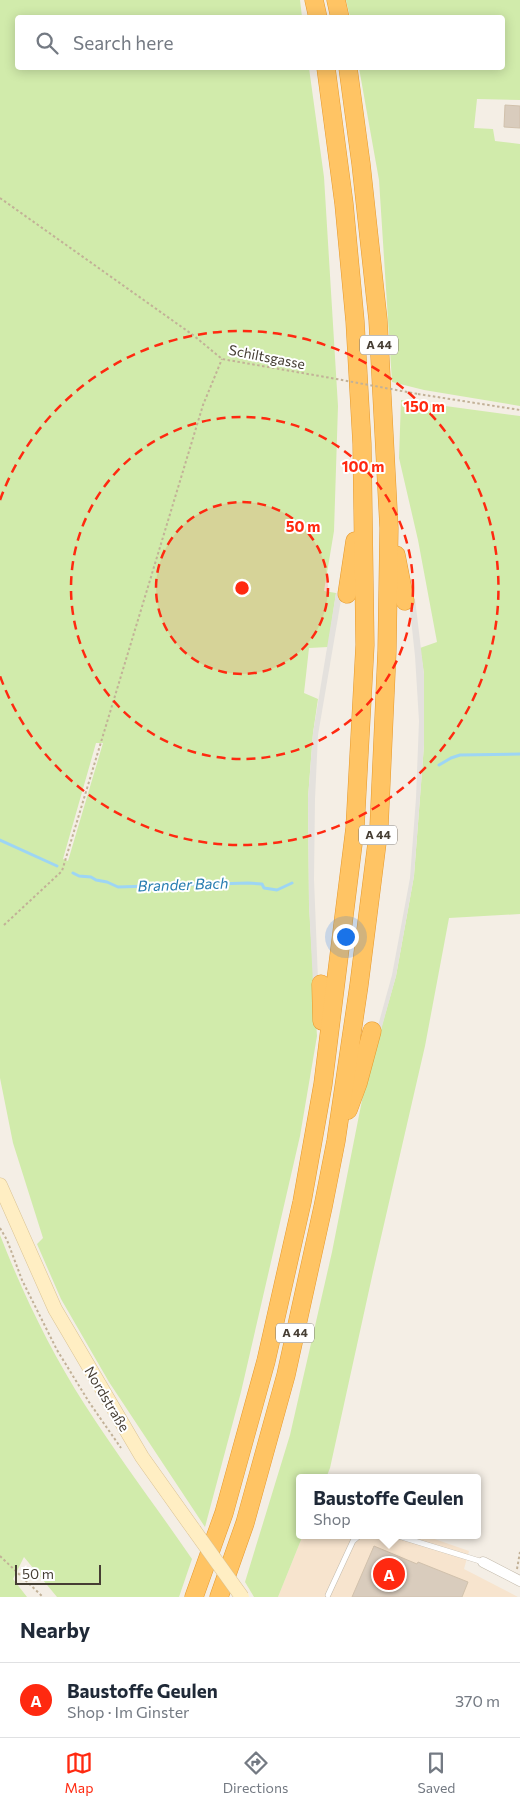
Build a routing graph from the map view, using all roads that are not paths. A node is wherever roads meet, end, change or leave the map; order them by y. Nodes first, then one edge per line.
1 (314, 0) edge
2 (336, 0) edge
3 (317, 15) edge
4 (339, 15) edge
5 (326, 70) edge
6 (348, 70) edge
7 (363, 491) junction
8 (389, 528) junction
9 (347, 594) dead end
10 (405, 601) dead end
11 (321, 984) dead end
12 (372, 1031) dead end
13 (323, 1084) junction
14 (336, 1140) junction
15 (0, 1185) edge
16 (355, 1539) edge
17 (408, 1539) edge
18 (483, 1562) joint
19 (518, 1580) edge
20 (328, 1595) dead end
21 (194, 1597) edge
22 (219, 1597) edge
23 (242, 1597) edge

1 - 3 highway
2 - 4 highway
5 - 7 highway, A 44
6 - 8 highway, A 44
7 - 9 highway
7 - 13 highway, A 44
8 - 10 highway
8 - 14 highway, A 44
11 - 13 highway
12 - 14 highway
13 - 21 highway, A 44
14 - 22 highway, A 44
15 - 23 street, Nordstraße, bridge
16 - 20 lane
17 - 18 lane
18 - 19 street

